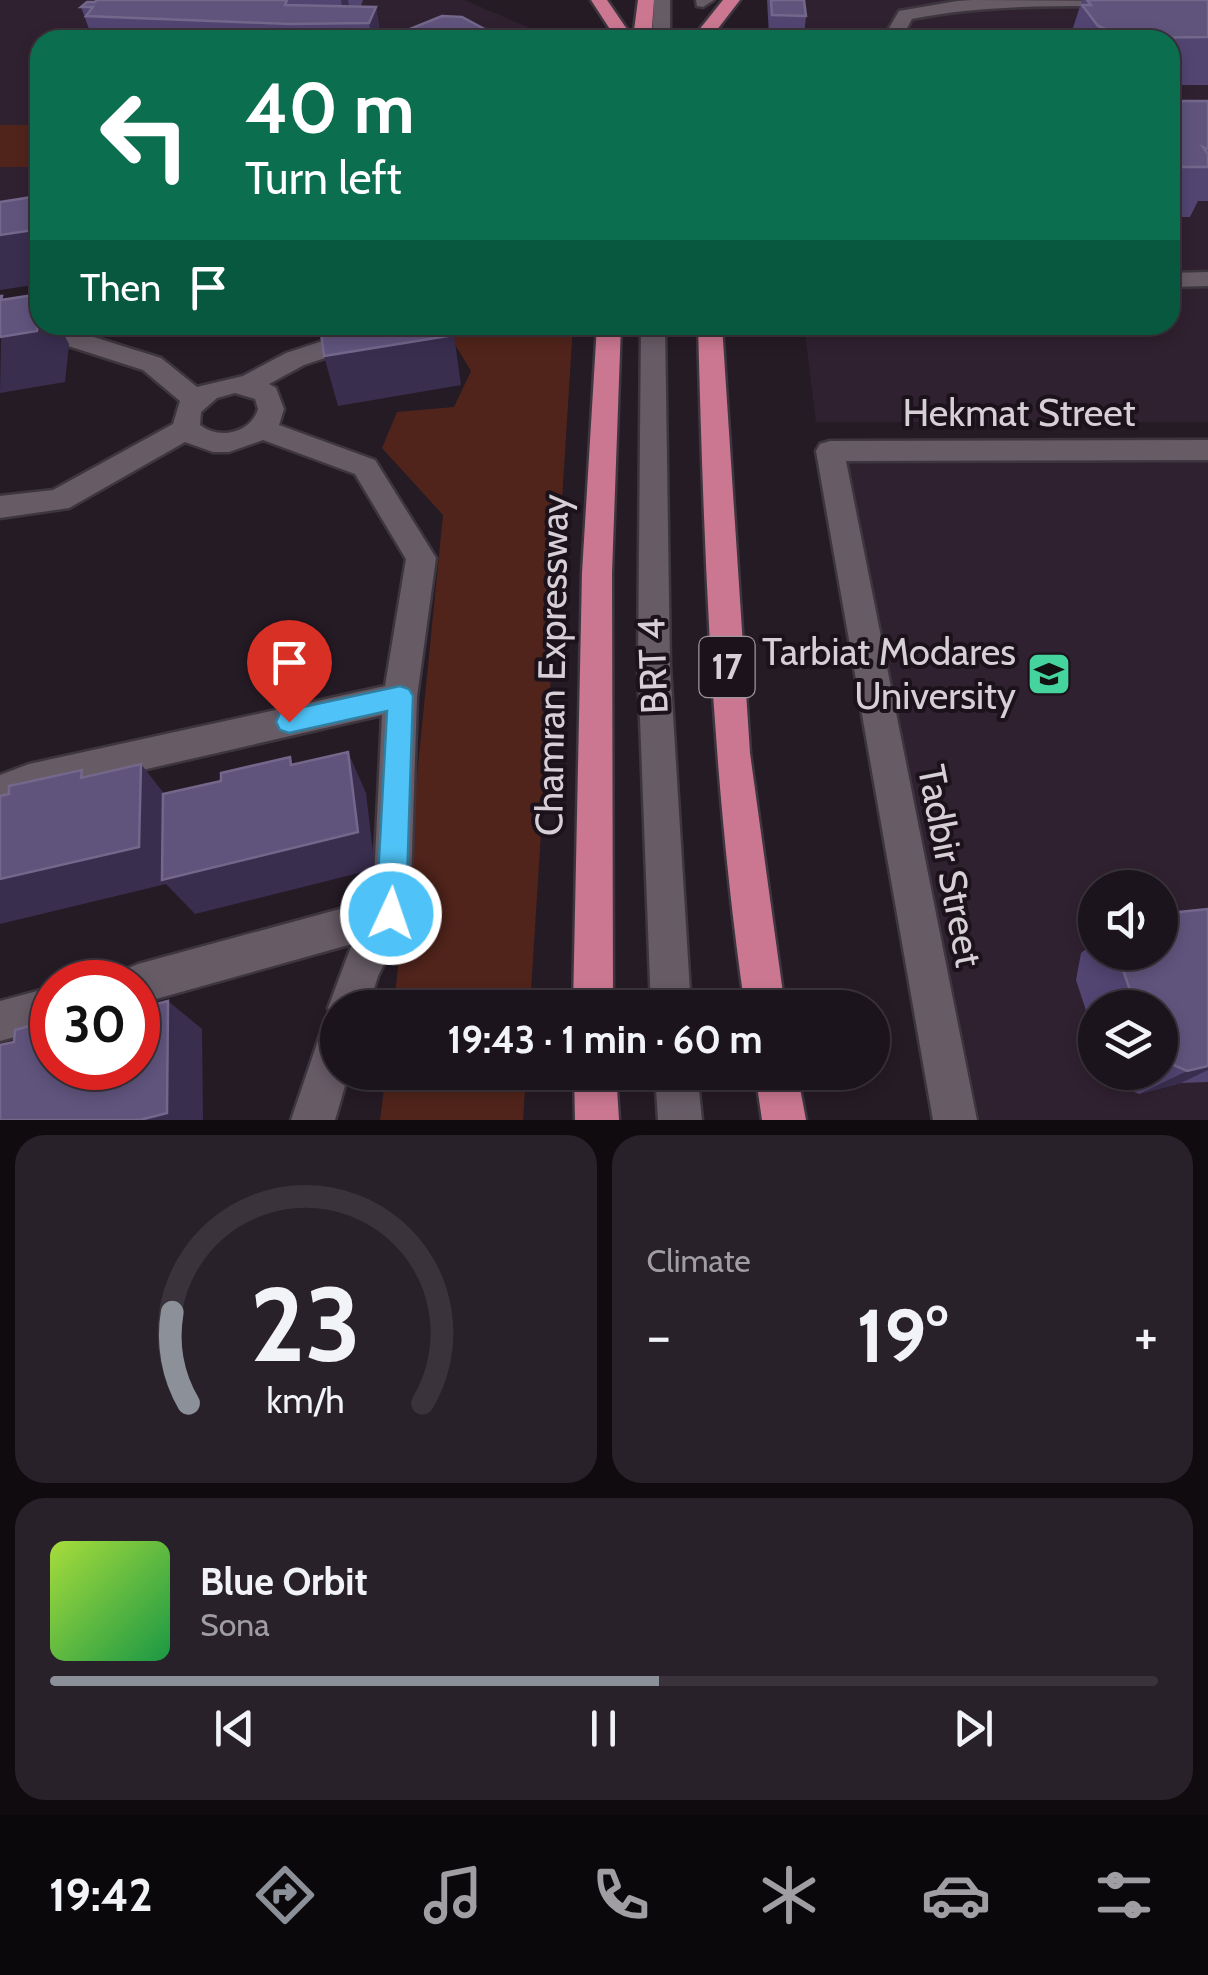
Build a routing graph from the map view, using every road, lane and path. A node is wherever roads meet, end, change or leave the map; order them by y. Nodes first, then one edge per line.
1 (646, 0) edge
2 (662, 0) edge
3 (732, 0) edge
4 (602, 1) edge
5 (704, 1) edge
6 (1132, 1) edge
7 (620, 30) edge
8 (643, 30) edge
9 (661, 30) edge
10 (701, 30) edge
11 (708, 30) edge
12 (897, 30) edge
13 (1208, 279) edge
14 (1180, 280) edge
15 (0, 316) edge
16 (30, 325) edge
17 (60, 335) edge
18 (367, 335) edge
19 (609, 335) edge
20 (652, 335) edge
21 (710, 335) edge
22 (247, 385) junction
23 (196, 400) junction
24 (186, 429) junction
25 (260, 430) junction
26 (830, 450) joint
27 (1208, 450) edge
28 (0, 507) edge
29 (400, 696) junction
30 (0, 791) edge
31 (391, 914) junction
32 (160, 978) edge
33 (354, 990) edge
34 (593, 990) edge
35 (670, 990) edge
36 (762, 990) edge
37 (30, 1013) edge
38 (0, 1022) edge
39 (322, 1090) edge
40 (596, 1090) edge
41 (678, 1090) edge
42 (779, 1090) edge
43 (312, 1120) edge
44 (597, 1120) edge
45 (680, 1120) edge
46 (784, 1120) edge
47 (955, 1120) edge

1 - 8 highway
2 - 9 street
3 - 11 highway
4 - 7 highway
5 - 10 highway
6 - 12 street
13 - 14 street
15 - 16 street
17 - 23 street
18 - 22 street
19 - 34 highway, Chamran Expressway
20 - 35 street, BRT 4
21 - 36 highway, 17
22 - 23 street
22 - 25 street
23 - 24 street
24 - 25 street
24 - 28 street
25 - 29 street
26 - 27 street, Hekmat Street
26 - 47 street, Tadbir Street
29 - 30 street
29 - 31 street
31 - 32 street
31 - 33 street
37 - 38 street
39 - 43 street
40 - 44 highway
41 - 45 street
42 - 46 highway

